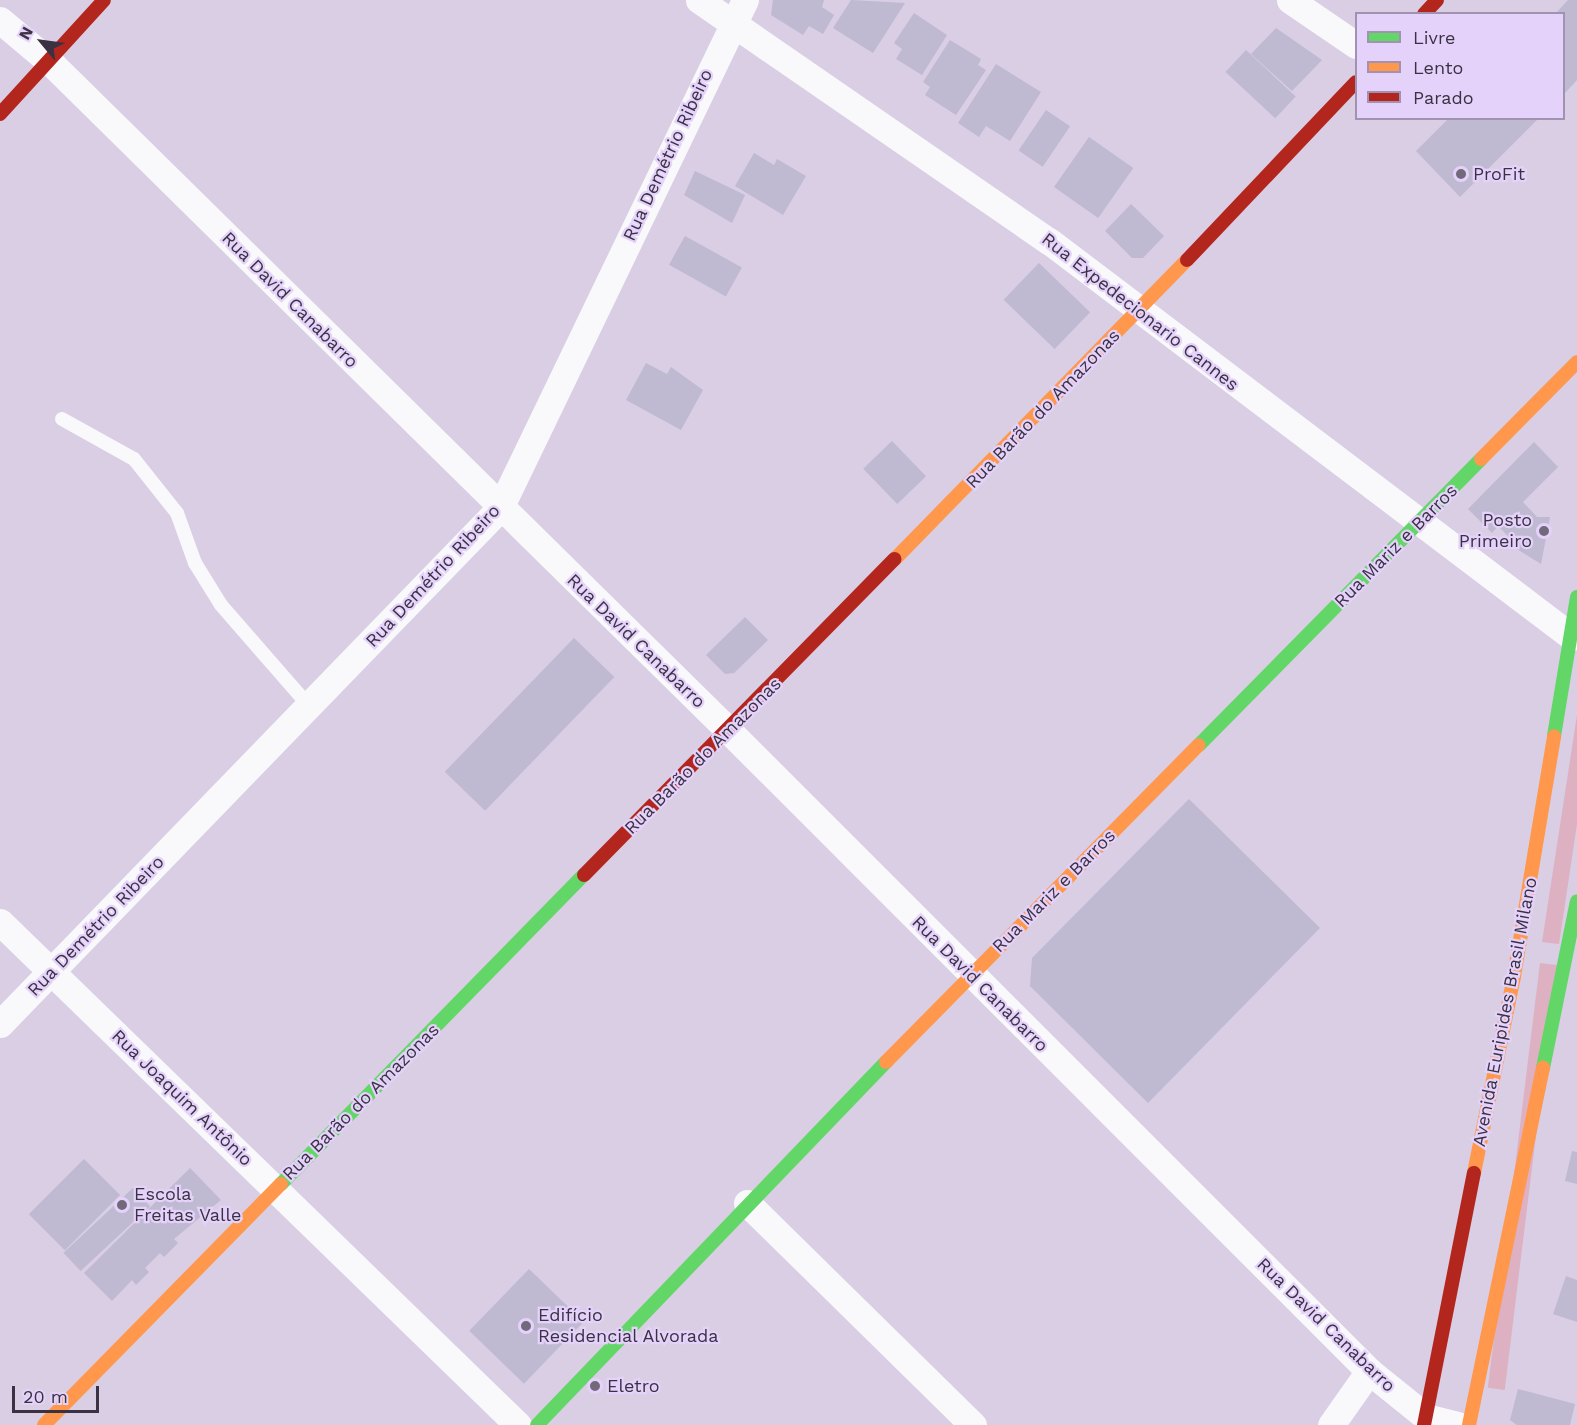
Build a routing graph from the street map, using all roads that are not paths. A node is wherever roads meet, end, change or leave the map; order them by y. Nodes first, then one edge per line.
1 (104, 0) edge
2 (699, 0) edge
3 (1290, 0) edge
4 (1437, 0) edge
5 (738, 11) edge
6 (1426, 12) edge
7 (0, 20) edge
8 (1355, 44) edge
9 (51, 63) junction
10 (1355, 83) edge
11 (0, 114) edge
12 (1138, 312) junction
13 (1577, 362) edge
14 (62, 419) dead end
15 (500, 508) junction
16 (1419, 523) junction
17 (1577, 597) edge
18 (1572, 638) junction
19 (309, 706) junction
20 (728, 730) junction
21 (1577, 901) edge
22 (0, 922) edge
23 (52, 972) junction
24 (972, 975) junction
25 (0, 1024) edge
26 (275, 1188) junction
27 (747, 1203) junction
28 (1369, 1371) junction
29 (1425, 1421) edge
30 (44, 1425) edge
31 (518, 1425) edge
32 (537, 1425) edge
33 (973, 1425) edge
34 (1331, 1425) edge
35 (1458, 1425) edge
36 (1469, 1425) edge

1 - 9 street
2 - 5 street, Rua Expedecionario Cannes
3 - 8 street
4 - 6 street
5 - 12 street, Rua Expedecionario Cannes
5 - 15 street, Rua Demétrio Ribeiro
7 - 9 street, Rua David Canabarro
9 - 11 street
9 - 15 street, Rua David Canabarro
10 - 12 street, Rua Barão do Amazonas
12 - 16 street, Rua Expedecionario Cannes
12 - 20 street, Rua Barão do Amazonas
13 - 16 street, Rua Mariz e Barros
14 - 19 lane
15 - 19 street, Rua Demétrio Ribeiro
15 - 20 street, Rua David Canabarro
16 - 18 street, Rua Expedecionario Cannes
16 - 24 street, Rua Mariz e Barros
17 - 18 street, Avenida Euripides Brasil Milano
18 - 29 street, Avenida Euripides Brasil Milano
19 - 23 street, Rua Demétrio Ribeiro
20 - 24 street, Rua David Canabarro
20 - 26 street, Rua Barão do Amazonas
21 - 36 street
22 - 23 street, Rua Joaquim Antônio
23 - 25 street, Rua Demétrio Ribeiro
23 - 26 street, Rua Joaquim Antônio
24 - 27 street, Rua Mariz e Barros
24 - 28 street, Rua David Canabarro
26 - 30 street, Rua Barão do Amazonas
26 - 31 street, Rua Joaquim Antônio
27 - 32 street, Rua Mariz e Barros
27 - 33 street
28 - 29 street, Rua David Canabarro
28 - 34 street
29 - 35 street, Rua David Canabarro

